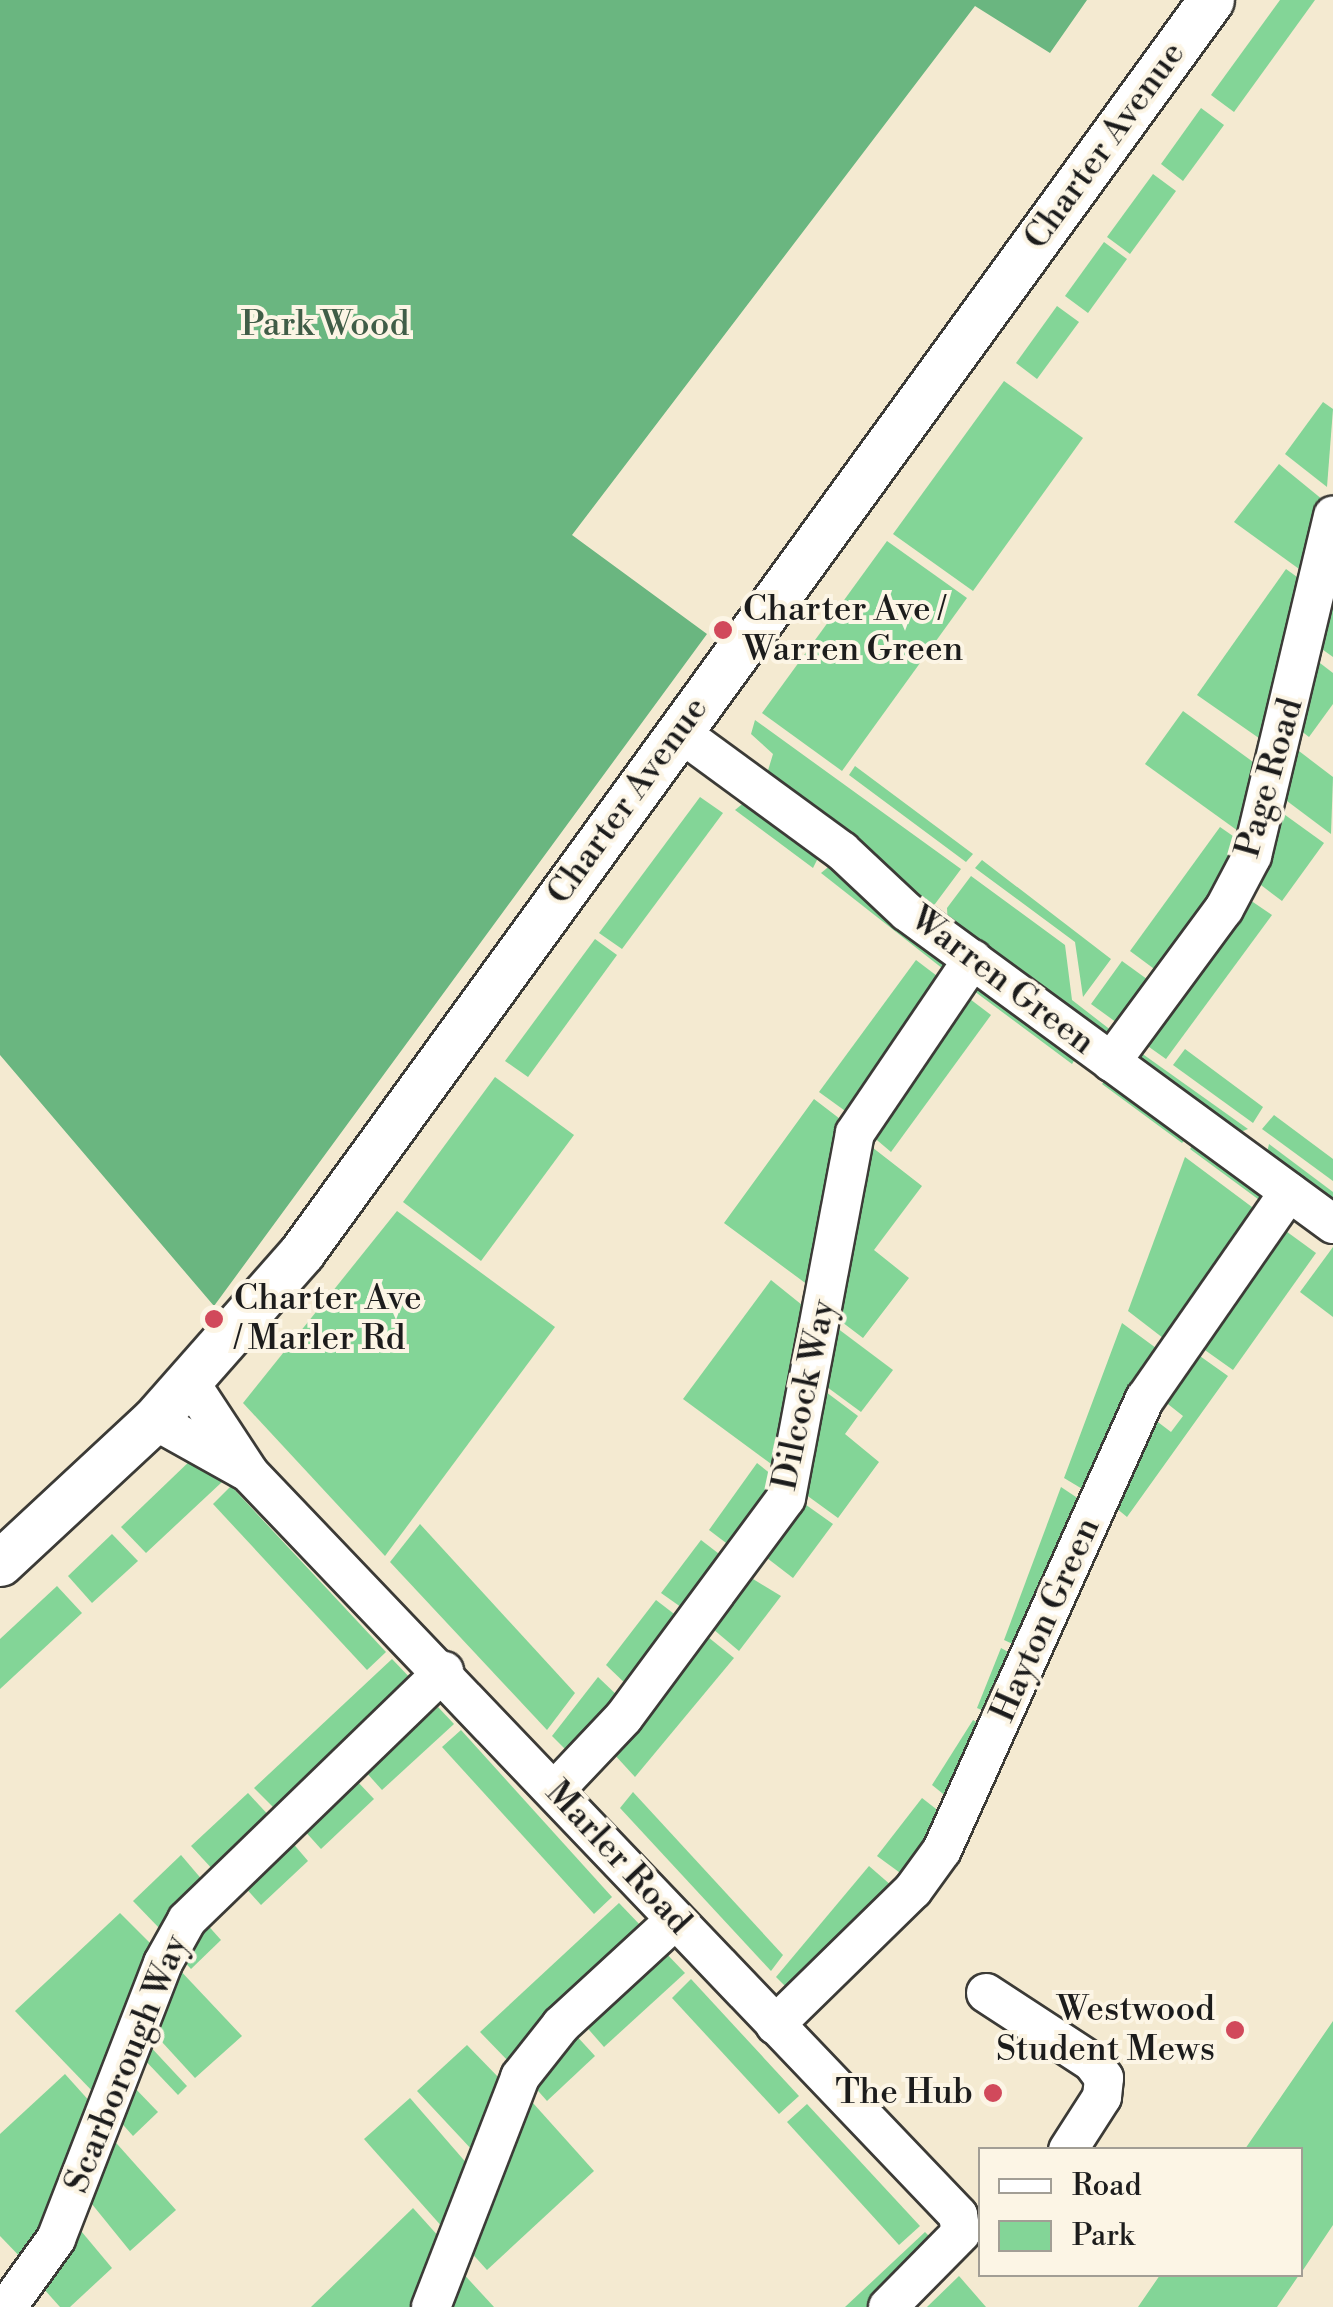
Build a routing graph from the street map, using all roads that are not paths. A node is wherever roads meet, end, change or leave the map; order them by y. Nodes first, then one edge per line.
1 (1211, 0) edge
2 (1333, 515) edge
3 (678, 732) junction
4 (973, 959) junction
5 (1111, 1062) junction
6 (1289, 1192) junction
7 (1333, 1224) edge
8 (189, 1381) junction
9 (154, 1420) junction
10 (250, 1474) junction
11 (0, 1563) edge
12 (444, 1671) junction
13 (555, 1790) junction
14 (675, 1920) junction
15 (986, 1993) dead end
16 (775, 2025) junction
17 (1070, 2147) edge
18 (971, 2234) edge
19 (7, 2307) edge
20 (431, 2307) edge
21 (888, 2307) edge

1 - 3 street, Charter Avenue
2 - 5 street, Page Road
3 - 4 street, Warren Green
3 - 8 street, Charter Avenue
4 - 5 street, Warren Green
4 - 13 street, Dilcock Way
5 - 6 street, Warren Green
6 - 7 street, Warren Green
6 - 16 street, Hayton Green
8 - 9 street, Charter Avenue
8 - 10 street, Marler Road
9 - 10 street, Marler Road
9 - 11 street, Charter Avenue
10 - 12 street, Marler Road
12 - 13 street, Marler Road
12 - 19 street, Scarborough Way
13 - 14 street, Marler Road
14 - 16 street, Marler Road
14 - 20 street
15 - 17 street
16 - 18 street, Marler Road
18 - 21 street

